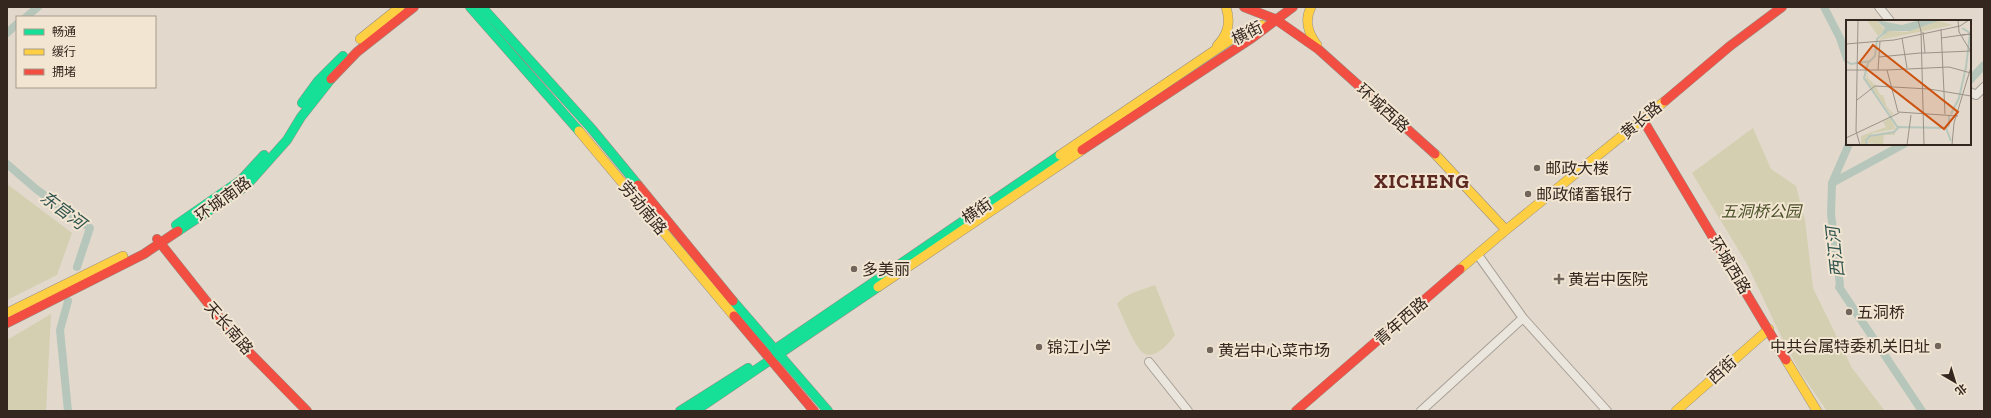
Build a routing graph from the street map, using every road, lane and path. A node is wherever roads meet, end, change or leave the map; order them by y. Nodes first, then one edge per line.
1 (400, 7) edge
2 (414, 7) edge
3 (470, 7) edge
4 (482, 7) edge
5 (1226, 7) edge
6 (1244, 7) edge
7 (1293, 7) edge
8 (1311, 7) edge
9 (1879, 7) edge
10 (1779, 9) edge
11 (1275, 19) junction
12 (1889, 20) edge
13 (1326, 57) junction
14 (1203, 60) junction
15 (1984, 87) edge
16 (1973, 94) edge
17 (1643, 120) junction
18 (1012, 192) junction
19 (1506, 230) junction
20 (159, 242) junction
21 (1478, 255) junction
22 (7, 313) edge
23 (1523, 318) junction
24 (7, 323) edge
25 (1769, 329) junction
26 (777, 352) junction
27 (769, 358) junction
28 (1149, 362) dead end
29 (307, 411) edge
30 (680, 411) edge
31 (696, 411) edge
32 (814, 411) edge
33 (828, 411) edge
34 (1188, 411) edge
35 (1296, 411) edge
36 (1421, 411) edge
37 (1607, 411) edge
38 (1676, 411) edge
39 (1816, 411) edge

1 - 20 main road
2 - 20 main road, 环城南路
3 - 27 main road, 劳动南路
4 - 26 main road, 劳动南路
5 - 14 main road
6 - 11 main road, 环城西路
7 - 11 main road
8 - 13 main road
9 - 12 street
10 - 17 main road, 黄长路
11 - 13 main road, 环城西路
11 - 14 main road, 横街
11 - 18 main road, 横街
13 - 19 main road, 环城西路
14 - 18 main road, 横街
15 - 16 street
17 - 19 main road, 黄长路
17 - 25 main road, 环城西路
18 - 26 main road, 横街
19 - 21 main road, 青年西路
20 - 22 main road
20 - 24 main road, 环城南路
20 - 29 main road, 天长南路
21 - 23 street
21 - 35 main road, 青年西路
23 - 36 street
23 - 37 street
25 - 38 main road, 西街
25 - 39 main road, 环城西路
26 - 27 main road, 横街
26 - 33 main road, 劳动南路
27 - 30 main road, 横街
27 - 31 main road, 横街
27 - 32 main road, 劳动南路
28 - 34 street

